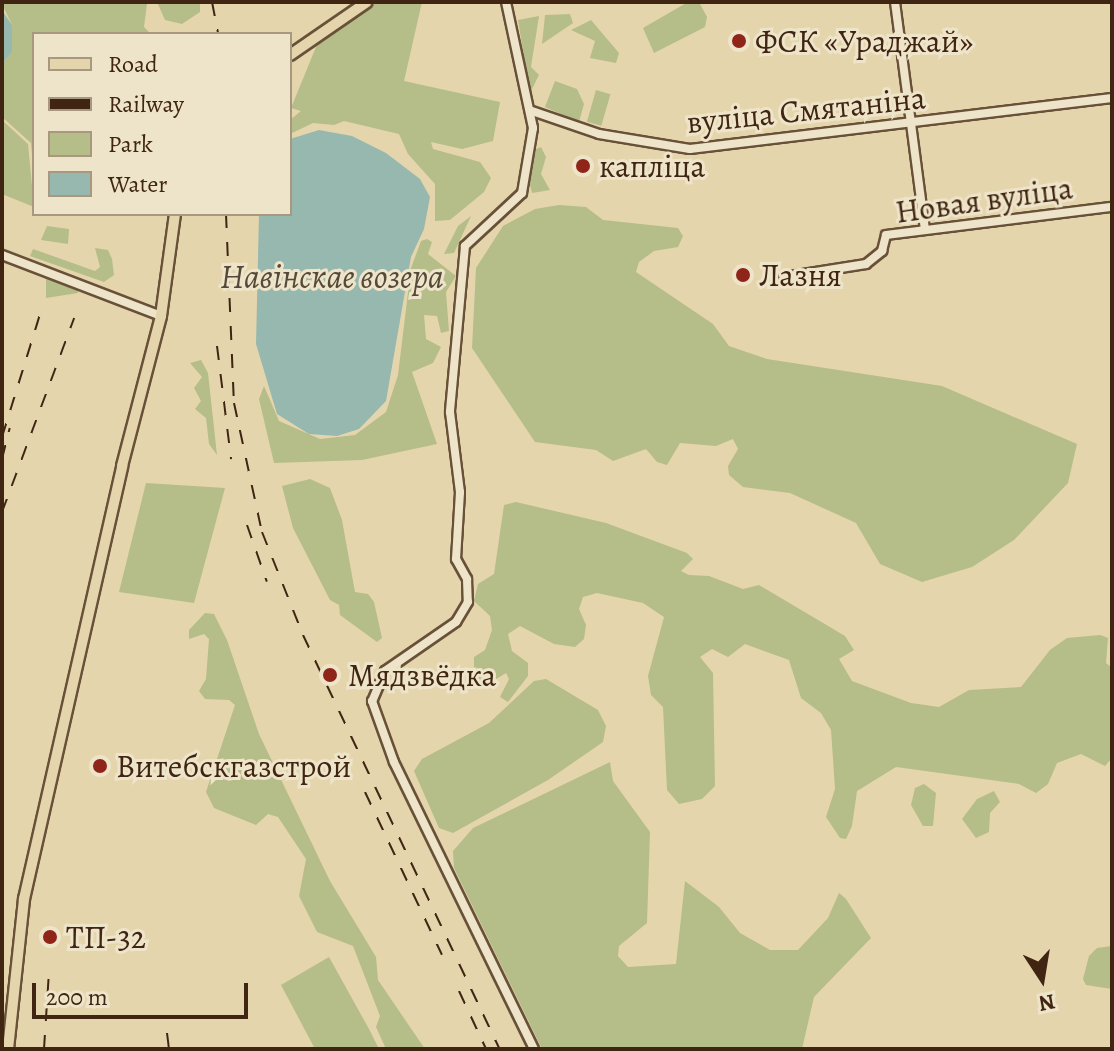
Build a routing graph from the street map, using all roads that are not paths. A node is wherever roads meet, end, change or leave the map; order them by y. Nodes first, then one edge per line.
1 (367, 2) edge
2 (506, 2) edge
3 (895, 2) edge
4 (292, 54) edge
5 (1112, 98) edge
6 (532, 111) junction
7 (908, 125) junction
8 (1112, 207) edge
9 (175, 216) edge
10 (925, 229) junction
11 (2, 255) edge
12 (784, 277) dead end
13 (161, 316) junction
14 (8, 1049) edge
15 (534, 1049) edge

1 - 4 main road
2 - 6 street
3 - 7 street
5 - 7 street, вуліца Смятаніна
6 - 7 street, вуліца Смятаніна
6 - 15 street
7 - 10 street
8 - 10 street, Новая вуліца
9 - 13 main road
10 - 12 street, Новая вуліца
11 - 13 street
13 - 14 main road

